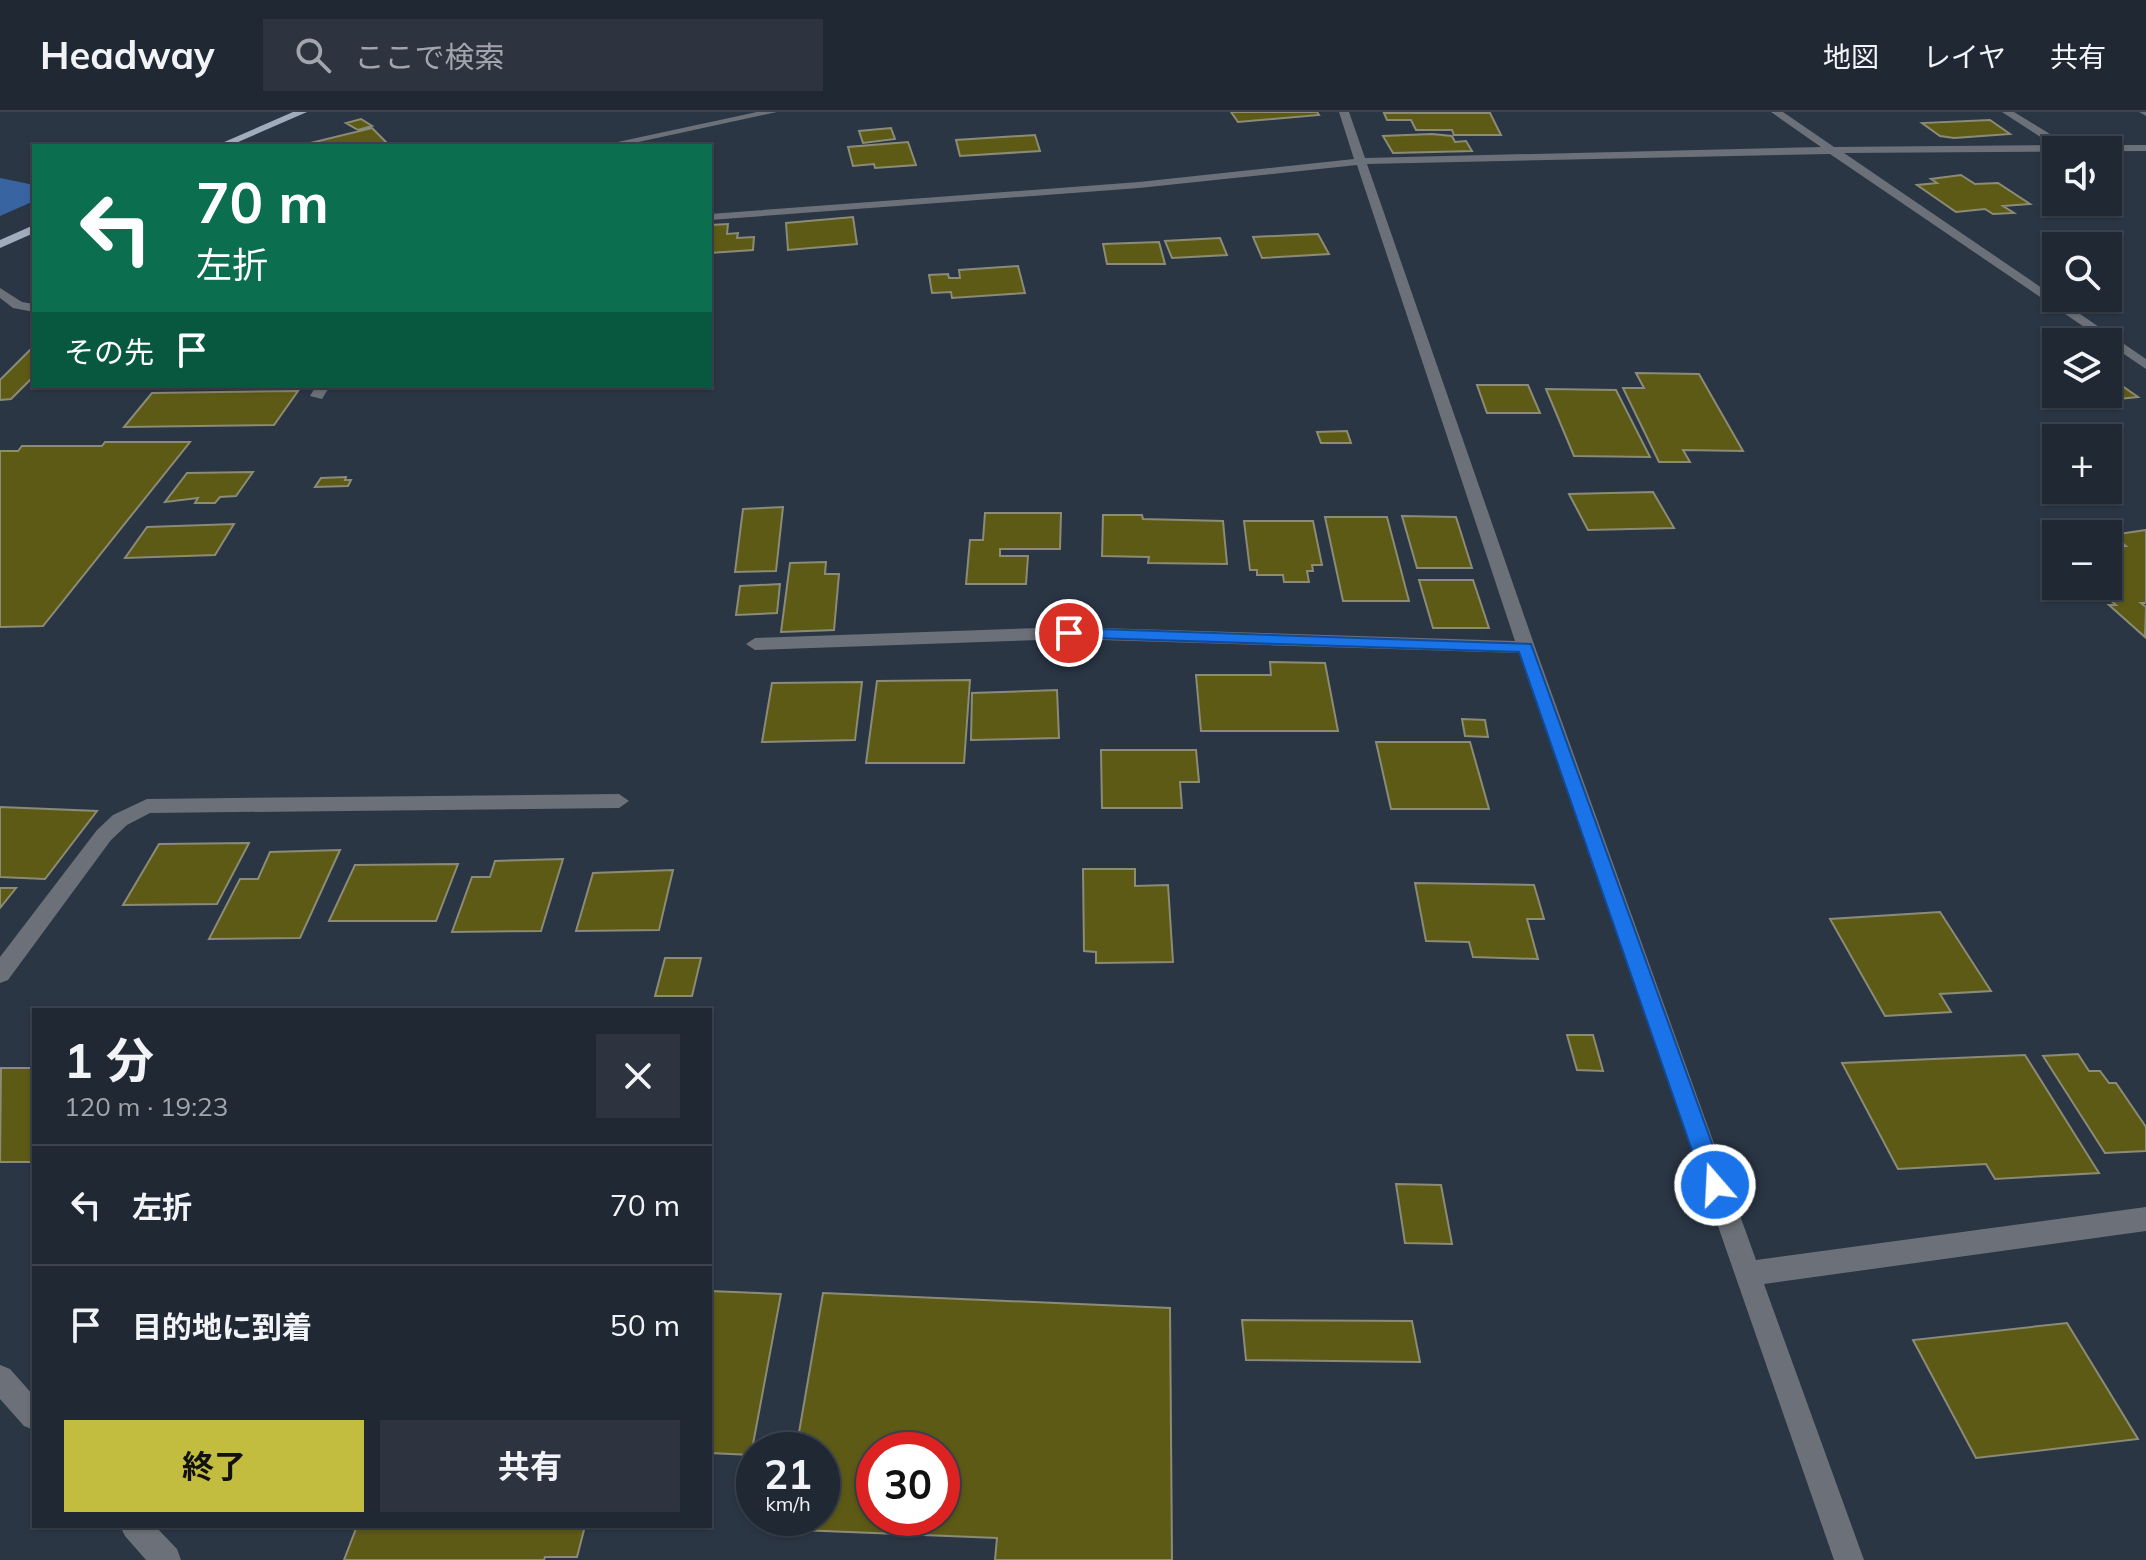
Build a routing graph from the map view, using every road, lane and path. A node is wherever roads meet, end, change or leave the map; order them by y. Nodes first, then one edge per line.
1 (302, 112) edge
2 (772, 112) edge
3 (1344, 112) edge
4 (1776, 112) edge
5 (2007, 112) edge
6 (2046, 136) edge
7 (225, 144) edge
8 (614, 144) edge
9 (2042, 148) edge
10 (2122, 148) edge
11 (2146, 148) edge
12 (1833, 152) junction
13 (1362, 161) junction
14 (712, 217) edge
15 (32, 230) edge
16 (0, 244) edge
17 (0, 292) edge
18 (32, 308) edge
19 (2146, 365) edge
20 (755, 644) dead end
21 (1526, 647) junction
22 (619, 801) dead end
23 (0, 974) edge
24 (2146, 1219) edge
25 (1747, 1274) junction
26 (0, 1379) edge
27 (32, 1414) edge
28 (137, 1528) edge
29 (166, 1560) edge
30 (1849, 1560) edge

1 - 7 main road
2 - 8 street
3 - 13 street
4 - 12 street
5 - 6 street
9 - 12 street
10 - 11 street
12 - 13 street
12 - 19 street
13 - 14 street
13 - 21 street
15 - 16 main road
17 - 18 street
20 - 21 street
21 - 25 street
22 - 23 street
24 - 25 street
25 - 30 street
26 - 27 street
28 - 29 street

